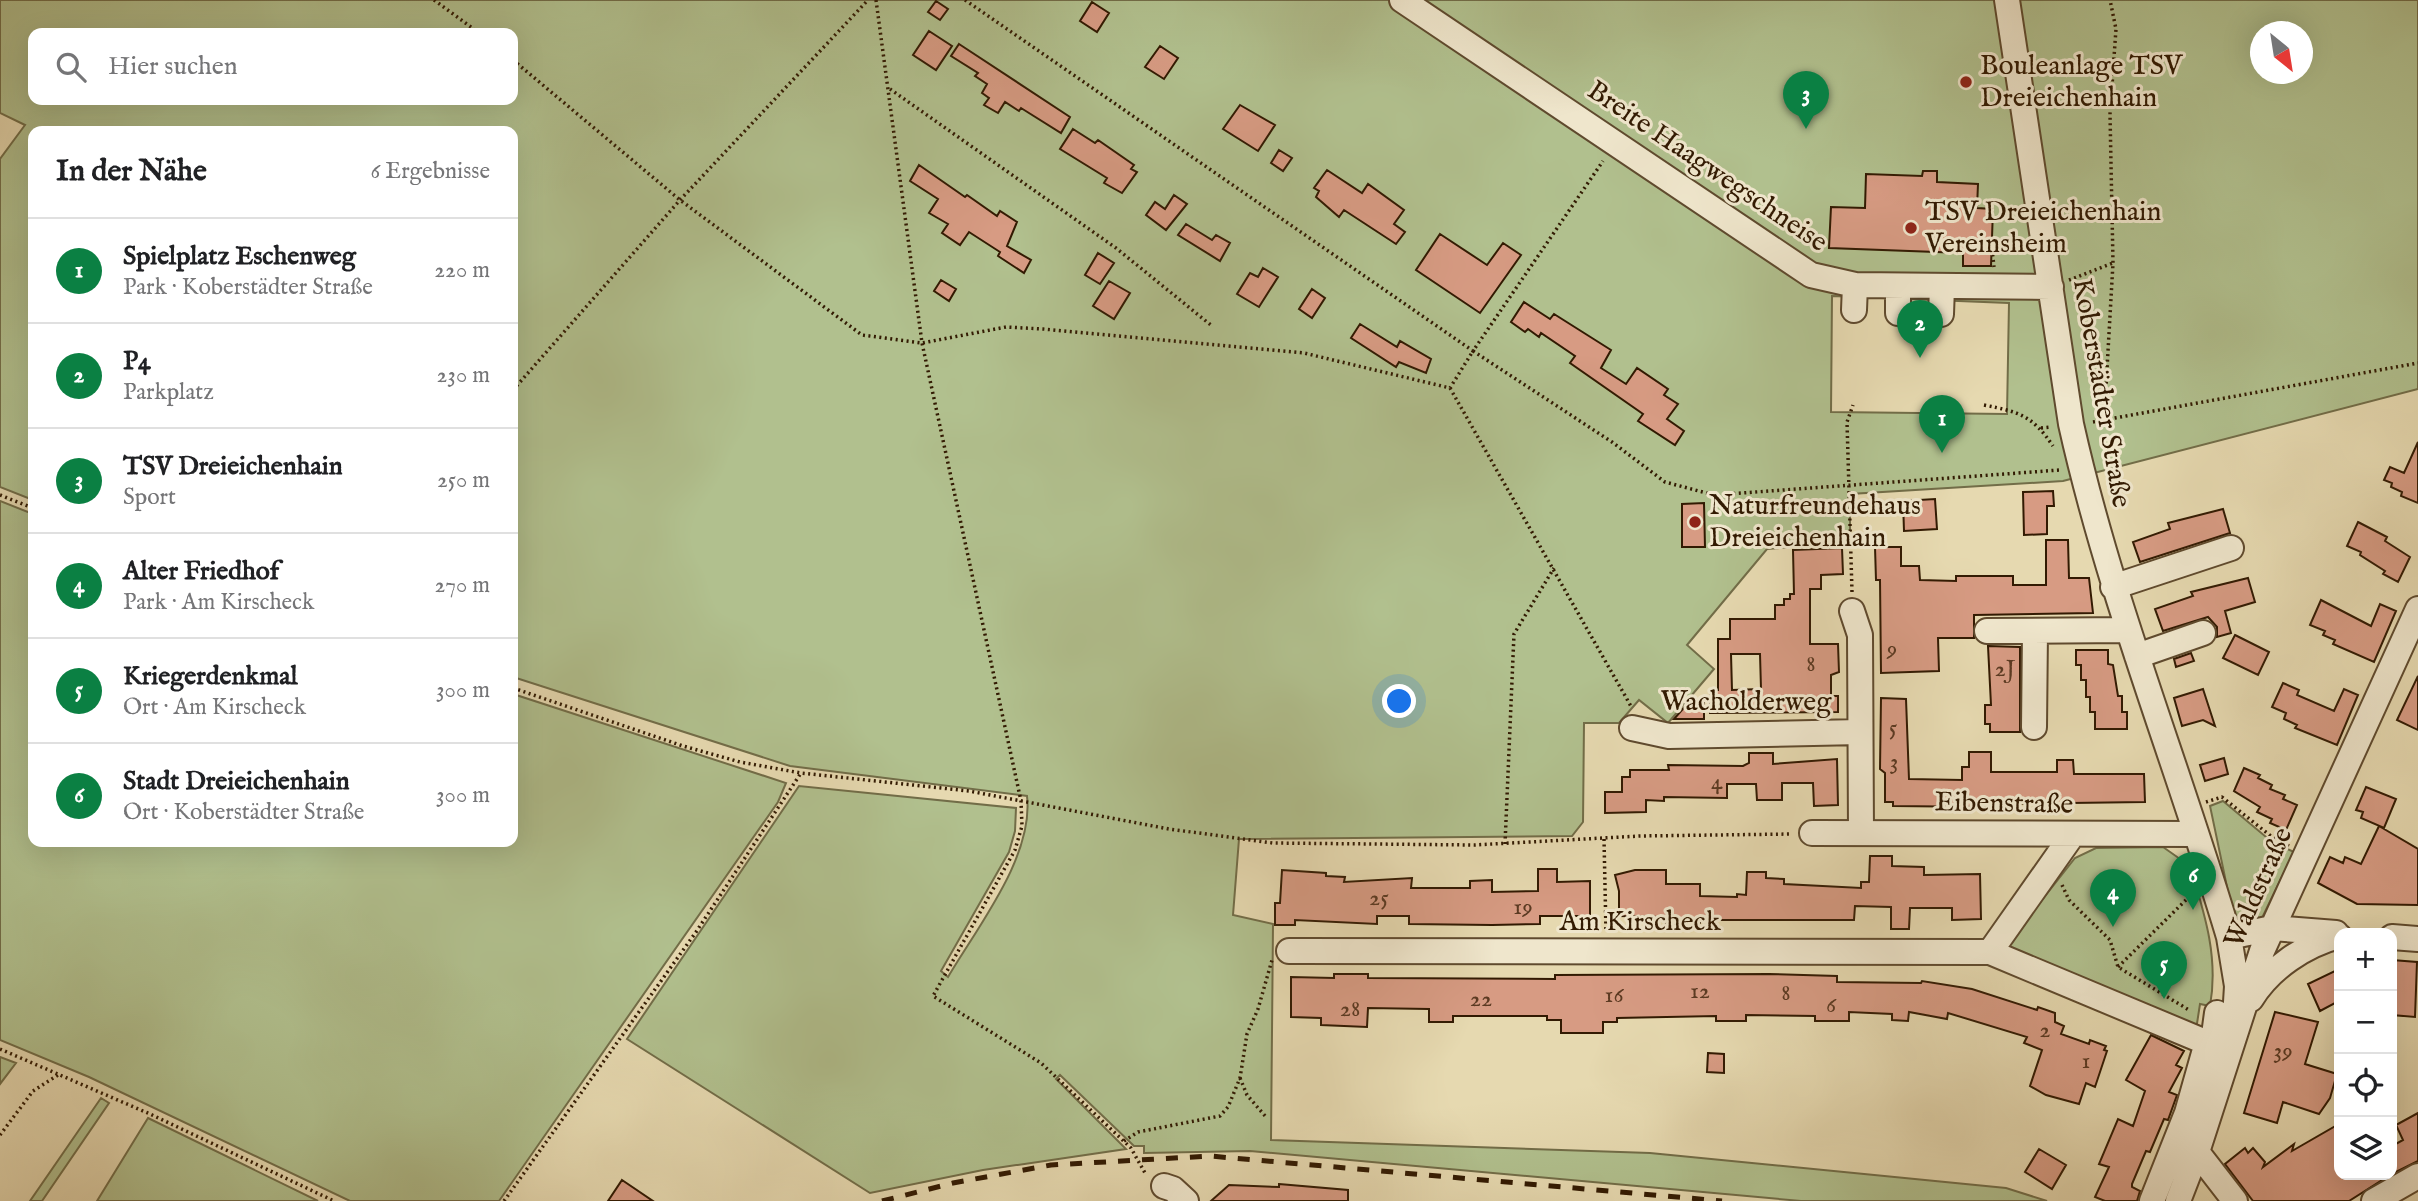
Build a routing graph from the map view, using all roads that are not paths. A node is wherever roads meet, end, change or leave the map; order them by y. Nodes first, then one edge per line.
1 (1402, 0) edge
2 (2007, 0) edge
3 (1855, 285) junction
4 (1898, 286) junction
5 (1942, 287) junction
6 (2051, 287) junction
7 (1854, 310) dead end
8 (1898, 313) dead end
9 (1941, 314) dead end
10 (2231, 548) dead end
11 (2113, 587) junction
12 (2418, 609) edge
13 (1852, 611) road end
14 (1987, 631) dead end
15 (2035, 631) junction
16 (2128, 631) junction
17 (2203, 633) dead end
18 (2137, 656) junction
19 (2034, 727) dead end
20 (1632, 728) road end
21 (1860, 732) junction
22 (1861, 832) junction
23 (1812, 833) road end
24 (2073, 834) junction
25 (2196, 834) junction
26 (2272, 928) junction
27 (2334, 934) edge
28 (2229, 937) junction
29 (2334, 937) edge
30 (2397, 937) edge
31 (2418, 939) edge
32 (1289, 951) road end
33 (1990, 952) junction
34 (2217, 1013) dead end
35 (2234, 1035) junction
36 (2207, 1051) junction
37 (2197, 1152) junction
38 (2418, 1176) edge
39 (1154, 1180) road end
40 (1186, 1201) edge
41 (2152, 1201) edge
42 (2178, 1201) edge
43 (2235, 1201) edge
44 (2374, 1201) edge

1 - 3 street, Breite Haagwegschneise
2 - 6 street, Koberstädter Straße
3 - 4 street, Breite Haagwegschneise
3 - 7 street
4 - 5 street, Breite Haagwegschneise
4 - 8 street
5 - 6 street, Breite Haagwegschneise
5 - 9 street
6 - 11 street, Koberstädter Straße
10 - 11 street
11 - 16 street, Koberstädter Straße
12 - 26 street, Waldstraße
13 - 21 street
14 - 15 street
15 - 16 street
15 - 19 street
16 - 18 street, Koberstädter Straße
17 - 18 street
18 - 25 street, Koberstädter Straße
20 - 21 street, Wacholderweg
21 - 22 street
22 - 23 street, Eibenstraße
22 - 24 street, Eibenstraße
24 - 25 street, Eibenstraße
24 - 33 street
25 - 28 street, Koberstädter Straße
26 - 27 street
26 - 28 street
26 - 35 street, Waldstraße
28 - 35 street, Koberstädter Straße
29 - 35 street
30 - 31 street
32 - 33 street, Am Kirscheck
33 - 36 street, Am Kirscheck
34 - 36 street
35 - 37 street, Waldstraße
36 - 41 street
37 - 42 street, Waldstraße
37 - 43 street
38 - 44 street
39 - 40 street

